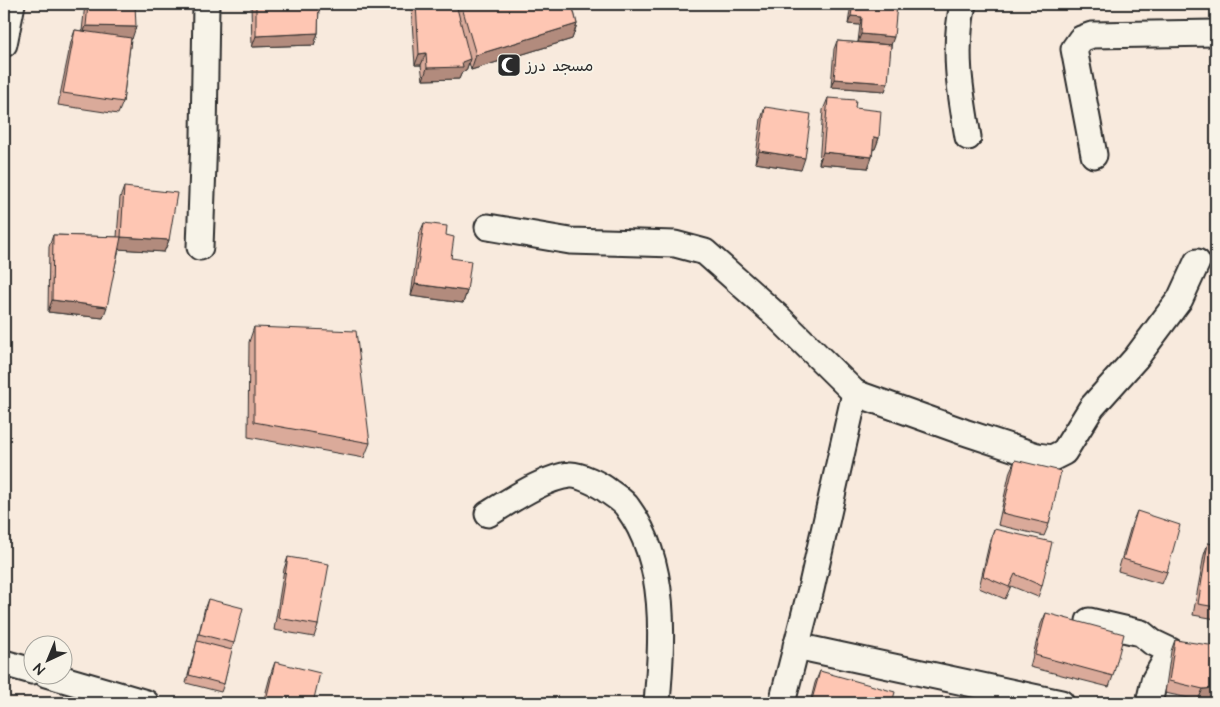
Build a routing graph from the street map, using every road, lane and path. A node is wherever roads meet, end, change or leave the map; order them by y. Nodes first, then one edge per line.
1 (12, 4) edge
2 (206, 4) edge
3 (963, 4) edge
4 (1216, 33) edge
5 (4, 44) edge
6 (968, 137) dead end
7 (1094, 155) dead end
8 (488, 227) dead end
9 (200, 247) dead end
10 (1197, 262) dead end
11 (854, 393) junction
12 (488, 514) dead end
13 (1089, 621) dead end
14 (796, 646) junction
15 (4, 663) edge
16 (22, 668) edge
17 (72, 682) edge
18 (146, 703) edge
19 (658, 703) edge
20 (782, 703) edge
21 (1061, 703) edge
22 (1149, 703) edge

1 - 5 street
2 - 9 street
3 - 6 street
4 - 7 street
8 - 11 street
10 - 11 street
11 - 14 street
12 - 19 street
13 - 22 street
14 - 20 street
14 - 21 street
15 - 16 street
17 - 18 street

